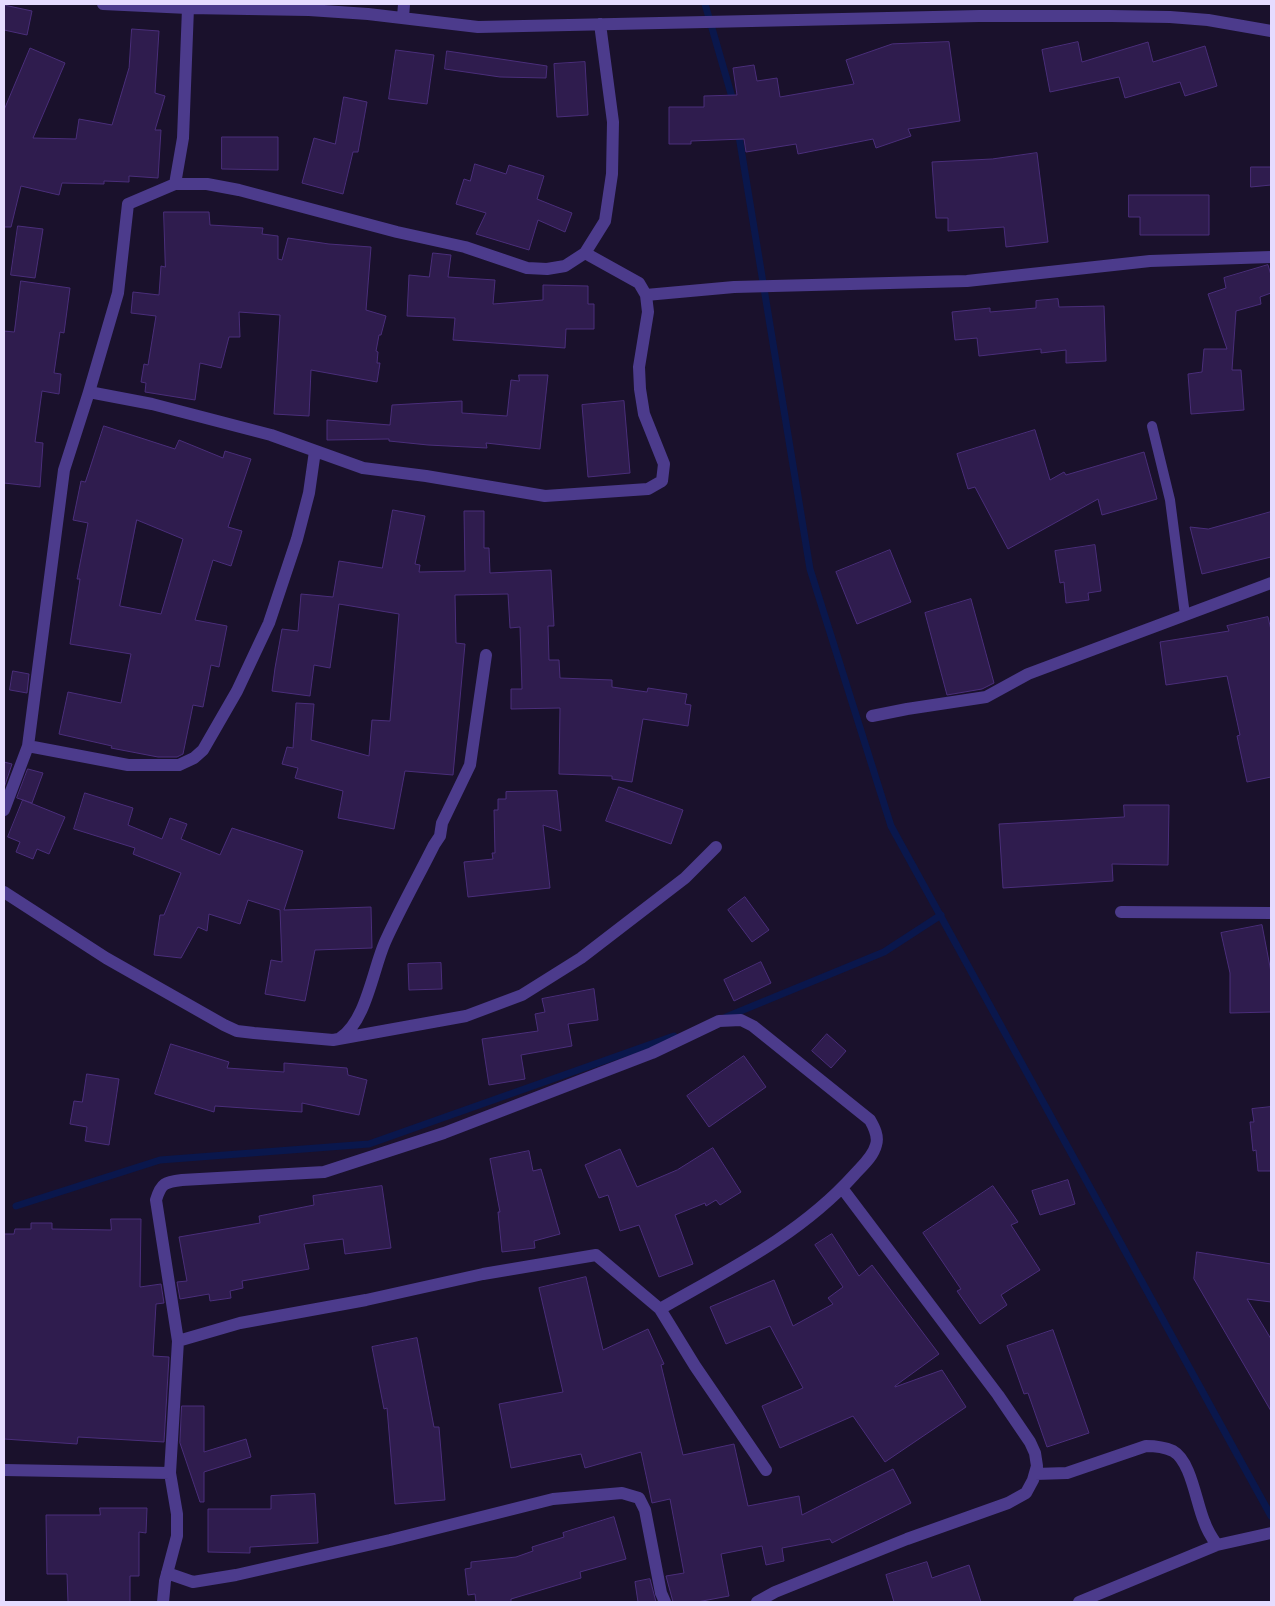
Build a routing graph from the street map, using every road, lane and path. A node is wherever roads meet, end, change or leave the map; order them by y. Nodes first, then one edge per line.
1 (103, 4) edge
2 (404, 4) edge
3 (188, 8) junction
4 (403, 18) junction
5 (600, 24) junction
6 (1271, 31) edge
7 (175, 184) junction
8 (585, 254) junction
9 (1271, 257) edge
10 (646, 295) junction
11 (89, 392) junction
12 (1152, 426) dead end
13 (315, 451) junction
14 (1271, 583) edge
15 (1185, 615) junction
16 (486, 655) dead end
17 (872, 716) dead end
18 (28, 746) junction
19 (4, 810) edge
20 (716, 847) dead end
21 (4, 892) edge
22 (1121, 912) dead end
23 (1271, 913) edge
24 (340, 1038) junction
25 (842, 1188) junction
26 (660, 1310) junction
27 (178, 1341) junction
28 (4, 1470) edge
29 (766, 1470) dead end
30 (170, 1473) junction
31 (1035, 1474) junction
32 (1271, 1533) edge
33 (1217, 1545) junction
34 (167, 1573) junction
35 (163, 1602) edge
36 (665, 1602) edge
37 (756, 1602) edge
38 (1079, 1602) edge

1 - 3 street
2 - 4 street
3 - 4 street
3 - 7 street
4 - 5 street
5 - 6 street
5 - 8 street
7 - 8 street
7 - 11 street
8 - 10 street
9 - 10 street
10 - 13 street
11 - 13 street
11 - 18 street
12 - 15 lane
13 - 18 street
14 - 15 street
15 - 17 street
16 - 24 street
18 - 19 street
20 - 24 street
21 - 24 street
22 - 23 street
25 - 26 street
25 - 27 street
25 - 31 street
26 - 27 street
26 - 29 street
27 - 30 street
28 - 30 street
30 - 34 street
31 - 33 street
31 - 37 street
32 - 33 street
33 - 38 street
34 - 35 street
34 - 36 street

